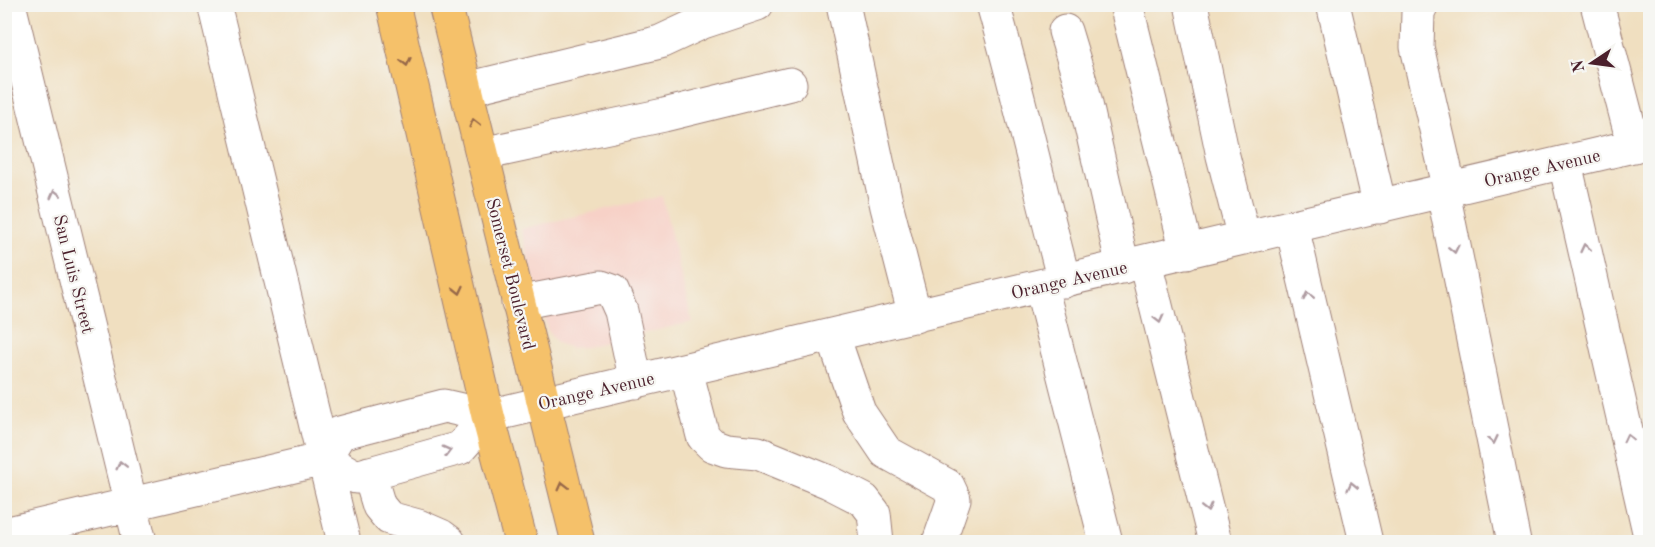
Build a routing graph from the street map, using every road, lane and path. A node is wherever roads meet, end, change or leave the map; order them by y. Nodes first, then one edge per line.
1 (9, 4) edge
2 (214, 4) edge
3 (393, 4) edge
4 (445, 4) edge
5 (756, 4) edge
6 (843, 4) edge
7 (993, 4) edge
8 (1126, 4) edge
9 (1191, 4) edge
10 (1333, 4) edge
11 (1422, 4) edge
12 (1597, 4) edge
13 (1065, 31) dead end
14 (586, 36) dead end
15 (463, 78) junction
16 (790, 84) dead end
17 (1642, 144) edge
18 (482, 154) junction
19 (1565, 163) junction
20 (1446, 191) junction
21 (1380, 207) junction
22 (1292, 227) junction
23 (1244, 238) junction
24 (1187, 252) junction
25 (1134, 265) junction
26 (1053, 284) junction
27 (518, 303) junction
28 (915, 316) junction
29 (833, 336) junction
30 (686, 370) junction
31 (636, 382) junction
32 (542, 404) junction
33 (488, 416) junction
34 (324, 459) junction
35 (369, 473) junction
36 (131, 504) junction
37 (4, 534) edge
38 (1650, 536) edge
39 (140, 543) edge
40 (344, 543) edge
41 (449, 543) edge
42 (521, 543) edge
43 (578, 543) edge
44 (877, 543) edge
45 (939, 543) edge
46 (1106, 543) edge
47 (1215, 543) edge
48 (1366, 543) edge
49 (1514, 543) edge

36 -> 1 street, San Luis Street
2 - 34 street
3 -> 33 main road
4 - 15 main road, Somerset Boulevard
5 - 15 street
6 - 28 street
7 - 26 street
8 - 24 street
9 - 23 street
10 - 21 street
11 - 20 street
12 - 17 street
13 - 25 street
14 - 15 street
18 -> 15 main road, Somerset Boulevard
16 - 18 street
17 - 19 street, Orange Avenue
18 - 27 main road, Somerset Boulevard
19 - 20 street, Orange Avenue
38 -> 19 street
20 - 21 street, Orange Avenue
20 -> 49 street
21 - 22 street, Orange Avenue
22 - 23 street, Orange Avenue
48 -> 22 street
23 - 24 street, Orange Avenue
24 - 25 street, Orange Avenue
25 - 26 street, Orange Avenue
25 -> 47 street
26 - 28 street, Orange Avenue
26 - 46 street
27 - 31 street
27 - 32 main road, Somerset Boulevard
28 - 29 street, Orange Avenue
29 - 30 street, Orange Avenue
29 - 45 street
30 - 31 street, Orange Avenue
30 - 44 street
31 - 32 street, Orange Avenue
32 - 33 street, Orange Avenue
43 -> 32 main road, Somerset Boulevard
33 - 34 street, Orange Avenue
35 -> 33 street
33 - 42 main road
34 - 35 street
34 - 36 street
34 - 40 street
35 - 41 street
36 - 37 street
36 - 39 street, San Luis Street

